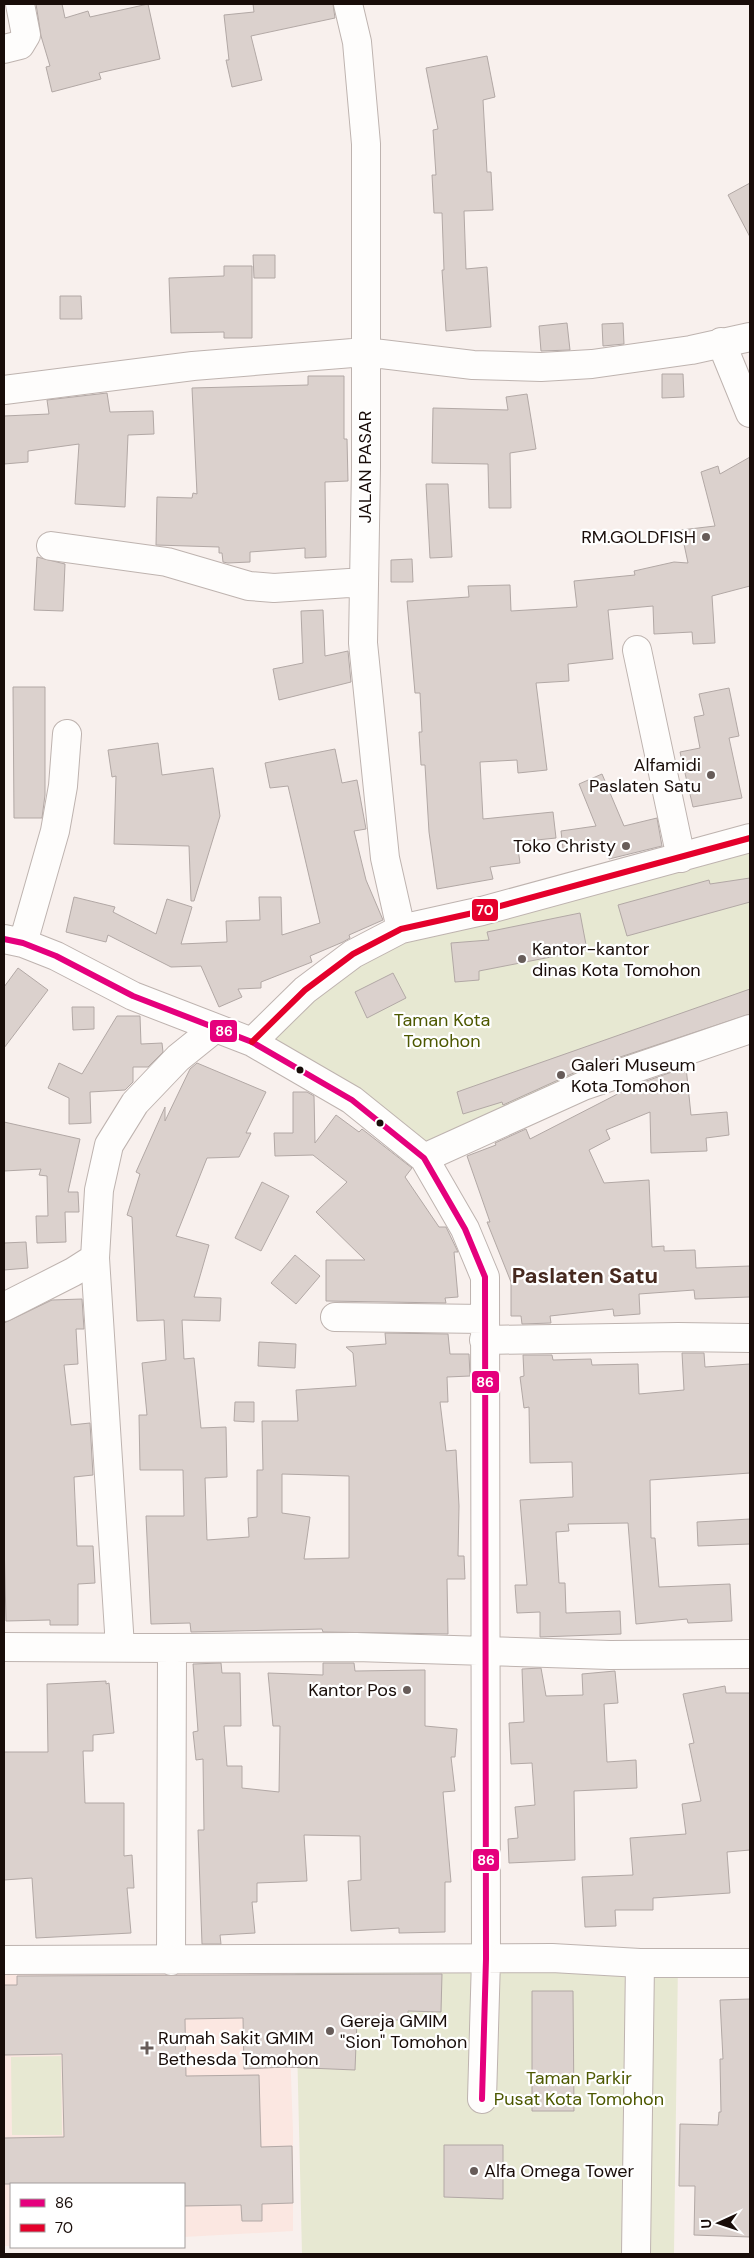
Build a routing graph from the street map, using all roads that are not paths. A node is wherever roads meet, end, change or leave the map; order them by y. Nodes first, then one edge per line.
1 (20, 4) edge
2 (348, 4) edge
3 (4, 49) edge
4 (750, 337) edge
5 (721, 342) junction
6 (364, 352) junction
7 (4, 390) edge
8 (750, 413) edge
9 (52, 546) dead end
10 (364, 582) junction
11 (637, 650) dead end
12 (68, 734) dead end
13 (750, 838) edge
14 (681, 858) junction
15 (401, 929) junction
16 (13, 941) edge
17 (214, 1029) junction
18 (750, 1029) edge
19 (252, 1042) junction
20 (424, 1158) junction
21 (95, 1258) junction
22 (4, 1307) edge
23 (335, 1317) dead end
24 (484, 1330) junction
25 (750, 1338) edge
26 (120, 1646) junction
27 (4, 1647) edge
28 (172, 1648) junction
29 (487, 1650) junction
30 (750, 1654) edge
31 (486, 1959) junction
32 (4, 1960) edge
33 (171, 1961) junction
34 (640, 1963) junction
35 (750, 1963) edge
36 (482, 2099) dead end
37 (636, 2254) edge

1 - 3 street
2 - 6 street, JALAN PASAR
4 - 5 street
5 - 6 street
5 - 8 street
6 - 7 street
6 - 10 street, JALAN PASAR
9 - 10 street
10 - 15 street, JALAN PASAR
11 - 14 street
12 - 16 street
13 - 14 street
14 - 15 street
15 - 19 street
16 - 17 street
17 - 19 street
17 - 21 street
18 - 20 street
19 - 20 street
20 - 24 street
21 - 22 street
21 - 26 street
23 - 24 street
24 - 25 street
24 - 29 street
26 - 27 street
26 - 28 street
28 - 29 street
28 - 33 street
29 - 30 street
29 - 31 street
31 - 33 street
31 - 34 street
31 - 36 street
32 - 33 street
34 - 35 street
34 - 37 street

